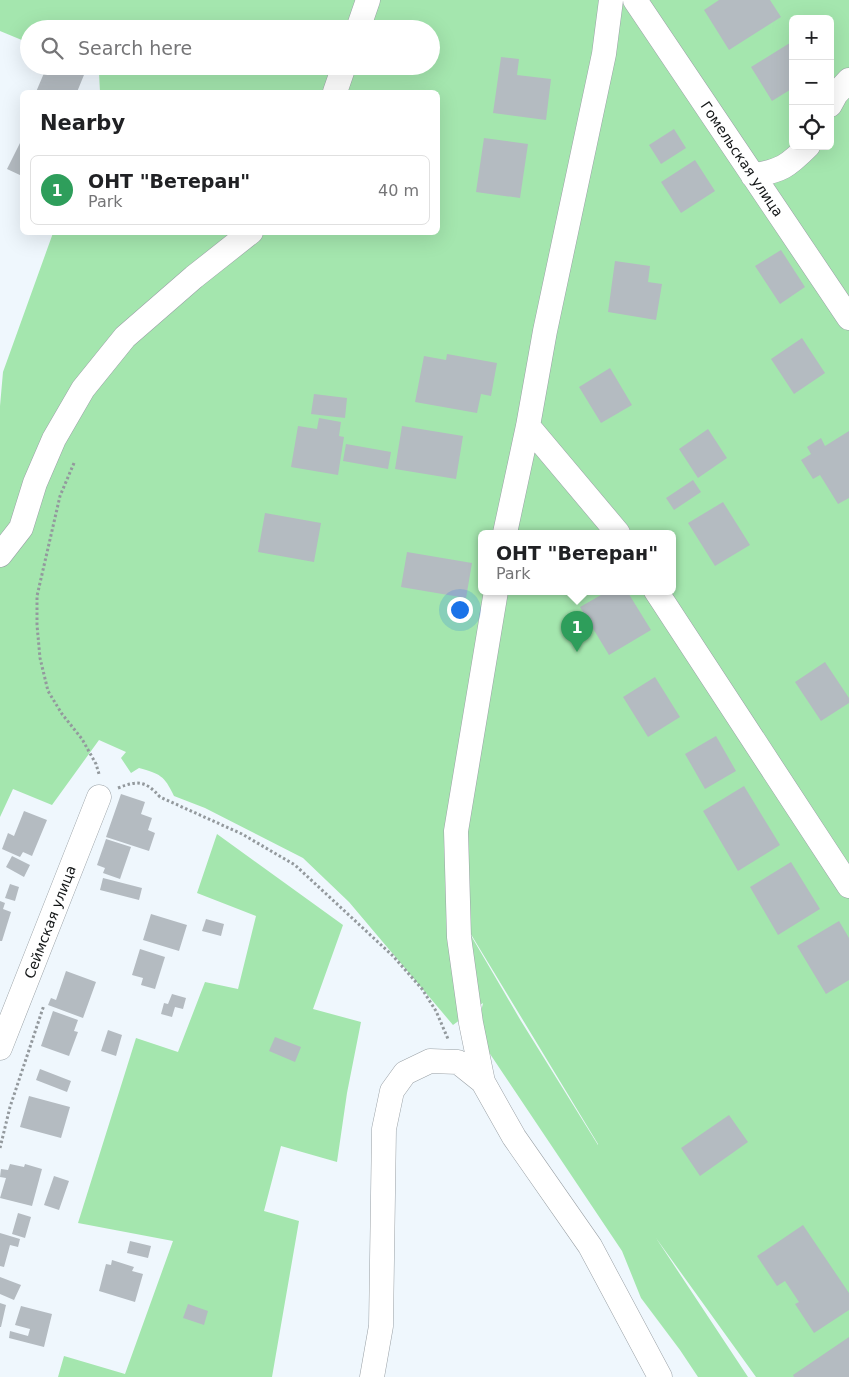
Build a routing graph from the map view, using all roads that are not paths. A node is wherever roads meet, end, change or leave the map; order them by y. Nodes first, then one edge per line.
1 (368, 0) edge
2 (611, 0) edge
3 (634, 0) edge
4 (361, 20) edge
5 (341, 75) edge
6 (849, 80) edge
7 (336, 90) edge
8 (834, 98) edge
9 (804, 150) edge
10 (753, 176) junction
11 (247, 235) edge
12 (849, 318) edge
13 (528, 426) junction
14 (506, 530) edge
15 (615, 530) edge
16 (0, 555) edge
17 (495, 595) edge
18 (659, 595) edge
19 (99, 797) road end
20 (849, 886) edge
21 (0, 1048) edge
22 (483, 1082) junction
23 (372, 1377) edge
24 (660, 1377) edge

1 - 4 street
2 - 13 street
3 - 10 street, Гомельская улица
5 - 7 street
6 - 8 street
9 - 10 street
10 - 12 street, Гомельская улица
11 - 16 street
13 - 14 street
13 - 15 street
17 - 22 street
18 - 20 street
19 - 21 street, Сеймская улица
22 - 23 street
22 - 24 street

